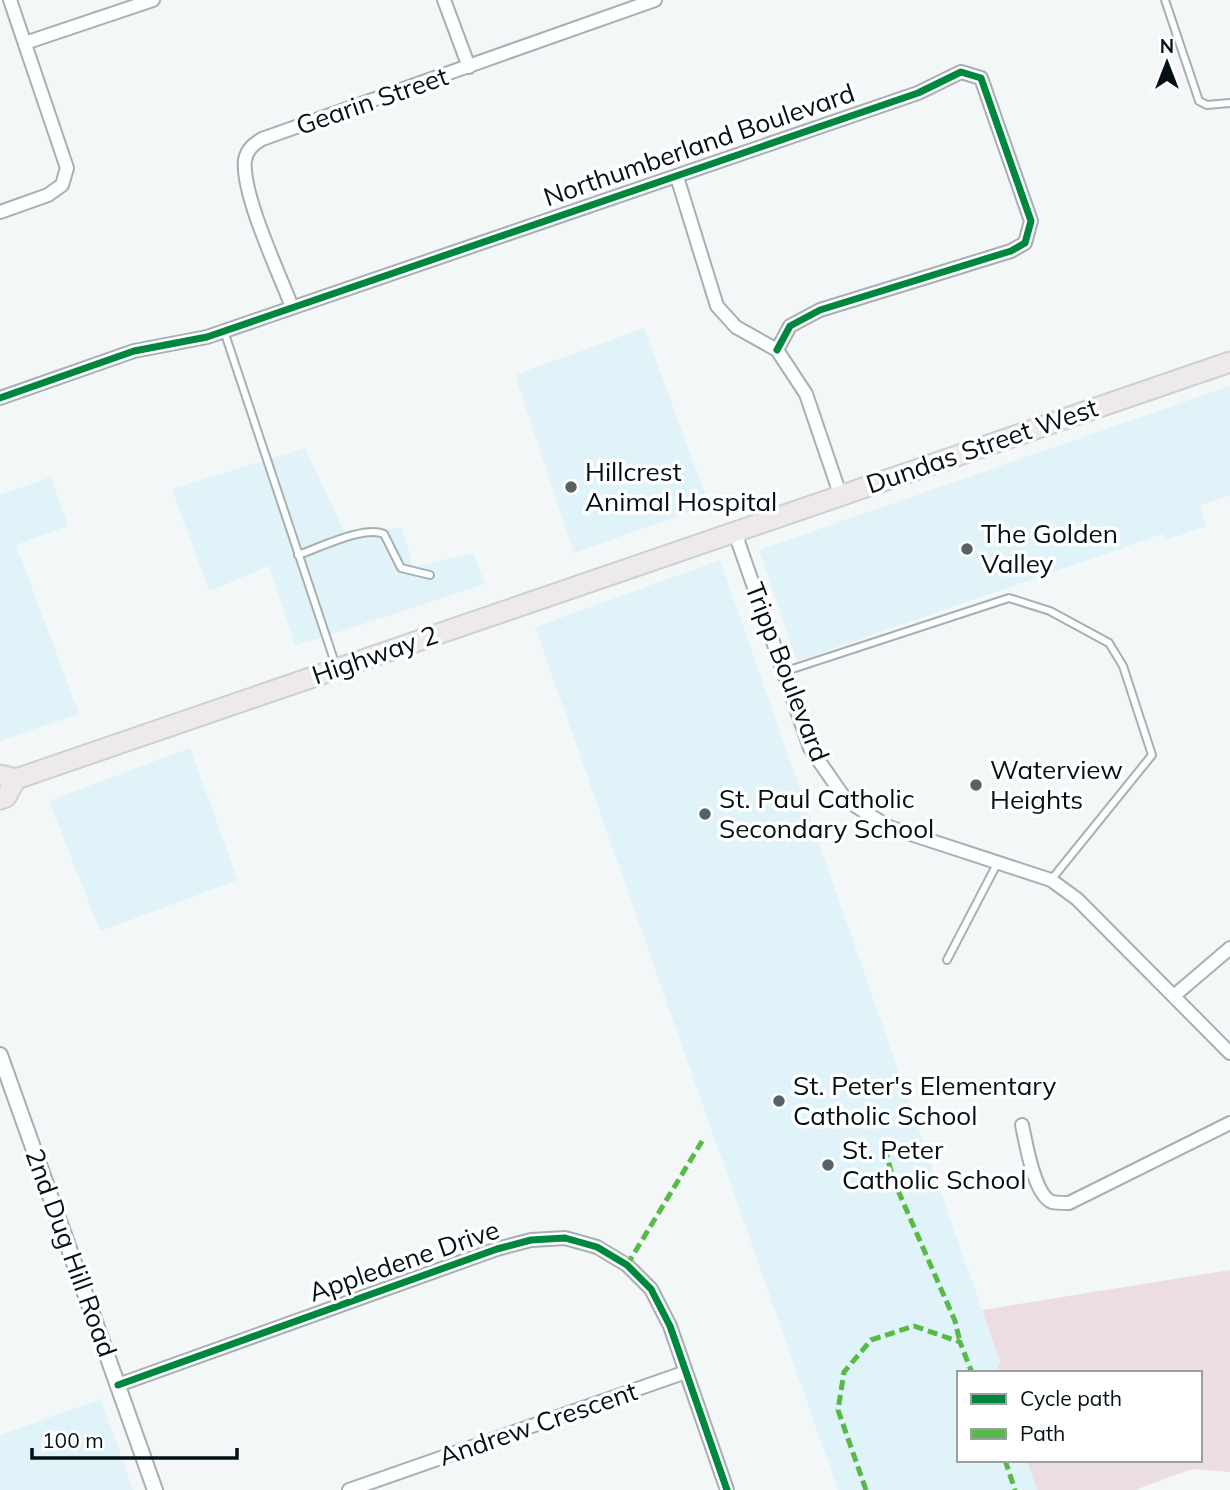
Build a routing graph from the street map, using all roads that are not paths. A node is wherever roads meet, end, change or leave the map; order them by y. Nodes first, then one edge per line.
1 (10, 0) edge
2 (153, 0) edge
3 (444, 0) edge
4 (655, 0) edge
5 (1165, 0) edge
6 (626, 4) edge
7 (25, 43) junction
8 (469, 67) junction
9 (1230, 103) edge
10 (677, 177) junction
11 (0, 212) edge
12 (292, 307) junction
13 (224, 331) junction
14 (777, 350) junction
15 (1230, 362) edge
16 (0, 398) edge
17 (840, 494) junction
18 (734, 530) junction
19 (299, 555) junction
20 (430, 575) dead end
21 (337, 668) junction
22 (783, 672) junction
23 (8, 777) edge
24 (0, 799) edge
25 (999, 861) junction
26 (1051, 880) junction
27 (1230, 948) edge
28 (947, 960) dead end
29 (1175, 995) junction
30 (1230, 1053) edge
31 (0, 1055) edge
32 (1230, 1122) edge
33 (1022, 1125) dead end
34 (686, 1372) junction
35 (118, 1385) junction
36 (155, 1490) edge
37 (349, 1490) edge
38 (727, 1490) edge

1 - 7 street
2 - 7 street
3 - 8 street
4 - 6 street, Gearin Street
5 - 9 lane
6 - 8 street, Gearin Street
7 - 11 street
8 - 12 street, Gearin Street
10 - 12 street, Northumberland Boulevard
10 - 14 street
10 - 14 street, Northumberland Boulevard
12 - 13 street, Northumberland Boulevard
13 - 16 street, Northumberland Boulevard
13 - 19 lane
14 - 17 street
15 - 17 main road, Dundas Street West
17 - 18 main road, Dundas Street West
18 - 21 main road, Highway 2
18 - 22 street, Tripp Boulevard
19 - 20 lane
19 - 21 lane
21 - 23 main road, Highway 2
22 - 25 street, Tripp Boulevard
22 - 26 lane
23 - 24 main road, Highway 2
25 - 26 street, Tripp Boulevard
25 - 28 lane
26 - 29 street, Tripp Boulevard
27 - 29 street
29 - 30 street, Tripp Boulevard
31 - 35 street, 2nd Dug Hill Road
32 - 33 street
34 - 35 street, Appledene Drive
34 - 37 street, Andrew Crescent
34 - 38 street, Appledene Drive
35 - 36 street, 2nd Dug Hill Road

